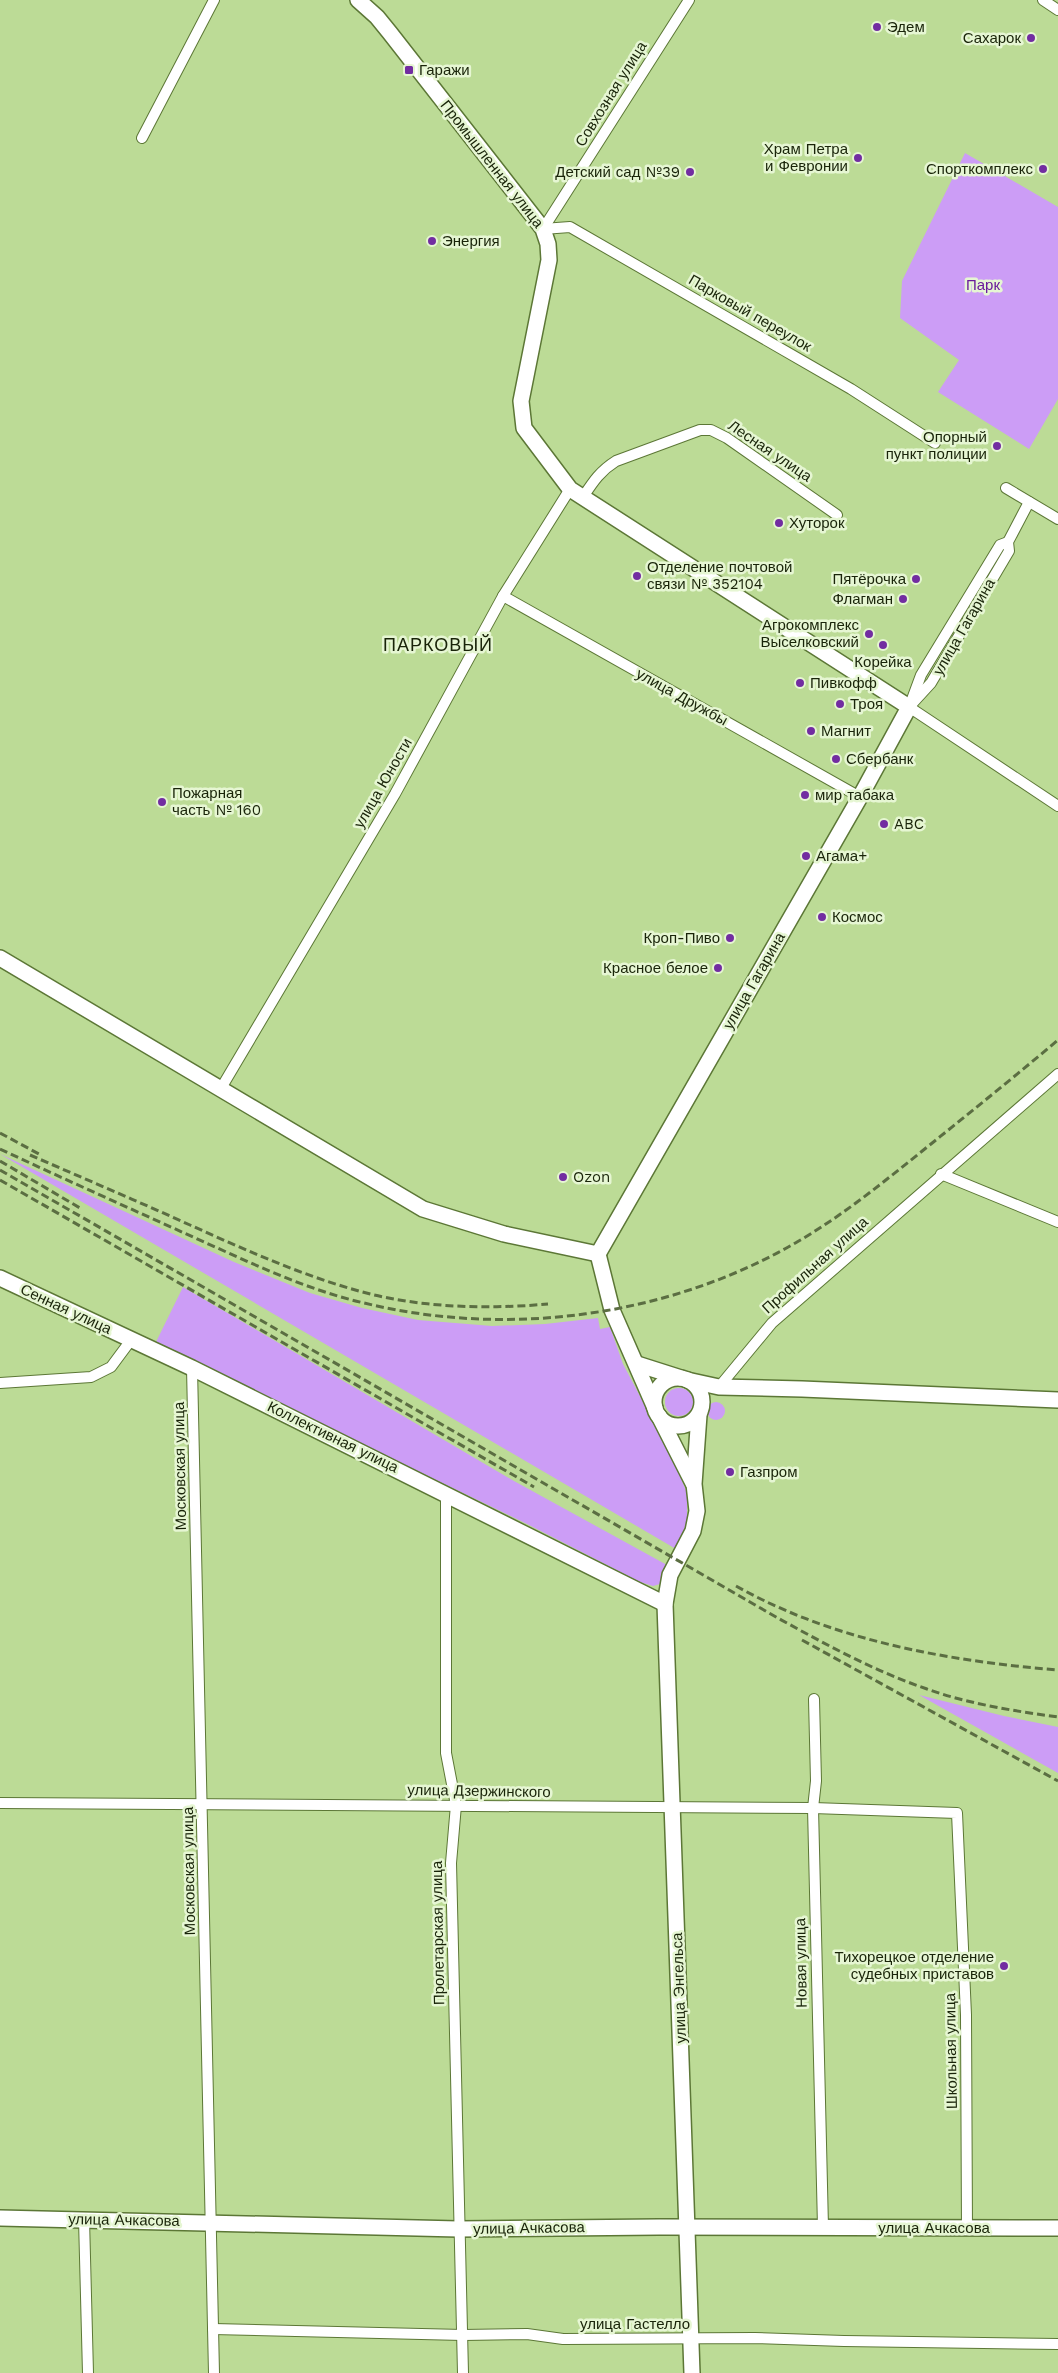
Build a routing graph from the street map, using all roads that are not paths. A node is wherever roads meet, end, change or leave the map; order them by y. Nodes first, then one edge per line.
1 (214, 0) edge
2 (358, 0) edge
3 (689, 0) edge
4 (1043, 0) edge
5 (1058, 10) edge
6 (142, 138) dead end
7 (543, 229) junction
8 (936, 443) dead end
9 (1006, 488) dead end
10 (576, 493) junction
11 (1029, 502) junction
12 (837, 515) dead end
13 (1058, 519) edge
14 (503, 596) junction
15 (909, 707) junction
16 (860, 797) junction
17 (1058, 806) edge
18 (0, 958) edge
19 (1058, 1074) edge
20 (220, 1090) junction
21 (941, 1174) junction
22 (1058, 1222) edge
23 (598, 1254) junction
24 (0, 1278) edge
25 (131, 1340) junction
26 (637, 1364) junction
27 (192, 1368) junction
28 (684, 1379) junction
29 (0, 1382) edge
30 (719, 1387) junction
31 (1058, 1400) edge
32 (700, 1409) junction
33 (657, 1411) junction
34 (694, 1484) junction
35 (446, 1493) junction
36 (665, 1604) junction
37 (814, 1699) dead end
38 (0, 1803) edge
39 (203, 1804) junction
40 (456, 1805) junction
41 (673, 1808) junction
42 (813, 1808) junction
43 (957, 1813) joint
44 (0, 2218) edge
45 (84, 2219) junction
46 (210, 2223) junction
47 (686, 2227) junction
48 (823, 2227) junction
49 (1058, 2228) edge
50 (458, 2229) junction
51 (967, 2229) junction
52 (213, 2329) junction
53 (463, 2335) junction
54 (691, 2338) junction
55 (1058, 2344) edge
56 (88, 2373) edge
57 (214, 2373) edge
58 (463, 2373) edge
59 (692, 2373) edge

1 - 6 street
2 - 7 main road, Промышленная улица
3 - 7 street, Совхозная улица
4 - 5 street
7 - 8 street, Парковый переулок
7 - 10 main road, Промышленная улица
9 - 11 street
10 - 12 street, Лесная улица
10 - 14 street, улица Юности
10 - 15 main road
11 - 13 street
11 - 15 street, улица Гагарина
14 - 16 street, улица Дружбы
14 - 20 street, улица Юности
15 - 16 main road, улица Гагарина
15 - 17 street
16 - 23 main road, улица Гагарина
18 - 20 main road
19 - 21 street, Профильная улица
20 - 23 main road
21 - 22 street
21 - 30 street, Профильная улица
23 - 26 main road
24 - 25 main road, Сенная улица
25 - 27 main road, Коллективная улица
25 - 29 street
26 - 28 main road
26 - 33 main road
27 - 35 main road, Коллективная улица
27 - 39 street, Московская улица
28 - 30 main road
28 - 32 main road
28 - 33 main road
30 - 31 main road
30 - 32 main road
32 - 33 main road
32 - 34 main road
33 - 34 main road
34 - 36 main road, улица Энгельса
35 - 36 main road, Коллективная улица
35 - 40 street, Пролетарская улица
36 - 41 main road, улица Энгельса
37 - 42 street, Новая улица
38 - 39 street, улица Дзержинского
39 - 40 street, улица Дзержинского
39 - 46 street, Московская улица
40 - 41 street, улица Дзержинского
40 - 50 street, Пролетарская улица
41 - 42 street, улица Дзержинского
41 - 47 main road, улица Энгельса
42 - 43 street, улица Дзержинского
42 - 48 street, Новая улица
43 - 51 street, Школьная улица
44 - 45 main road, улица Ачкасова
45 - 46 main road, улица Ачкасова
45 - 56 street
46 - 50 main road, улица Ачкасова
46 - 52 street, Московская улица
47 - 48 main road, улица Ачкасова
47 - 50 main road, улица Ачкасова
47 - 54 main road, улица Энгельса
48 - 51 main road, улица Ачкасова
49 - 51 main road, улица Ачкасова
50 - 53 street, Пролетарская улица
52 - 53 street, улица Гастелло
52 - 57 street, Московская улица
53 - 54 street, улица Гастелло
53 - 58 street, Пролетарская улица
54 - 55 street, улица Гастелло
54 - 59 main road, улица Энгельса

